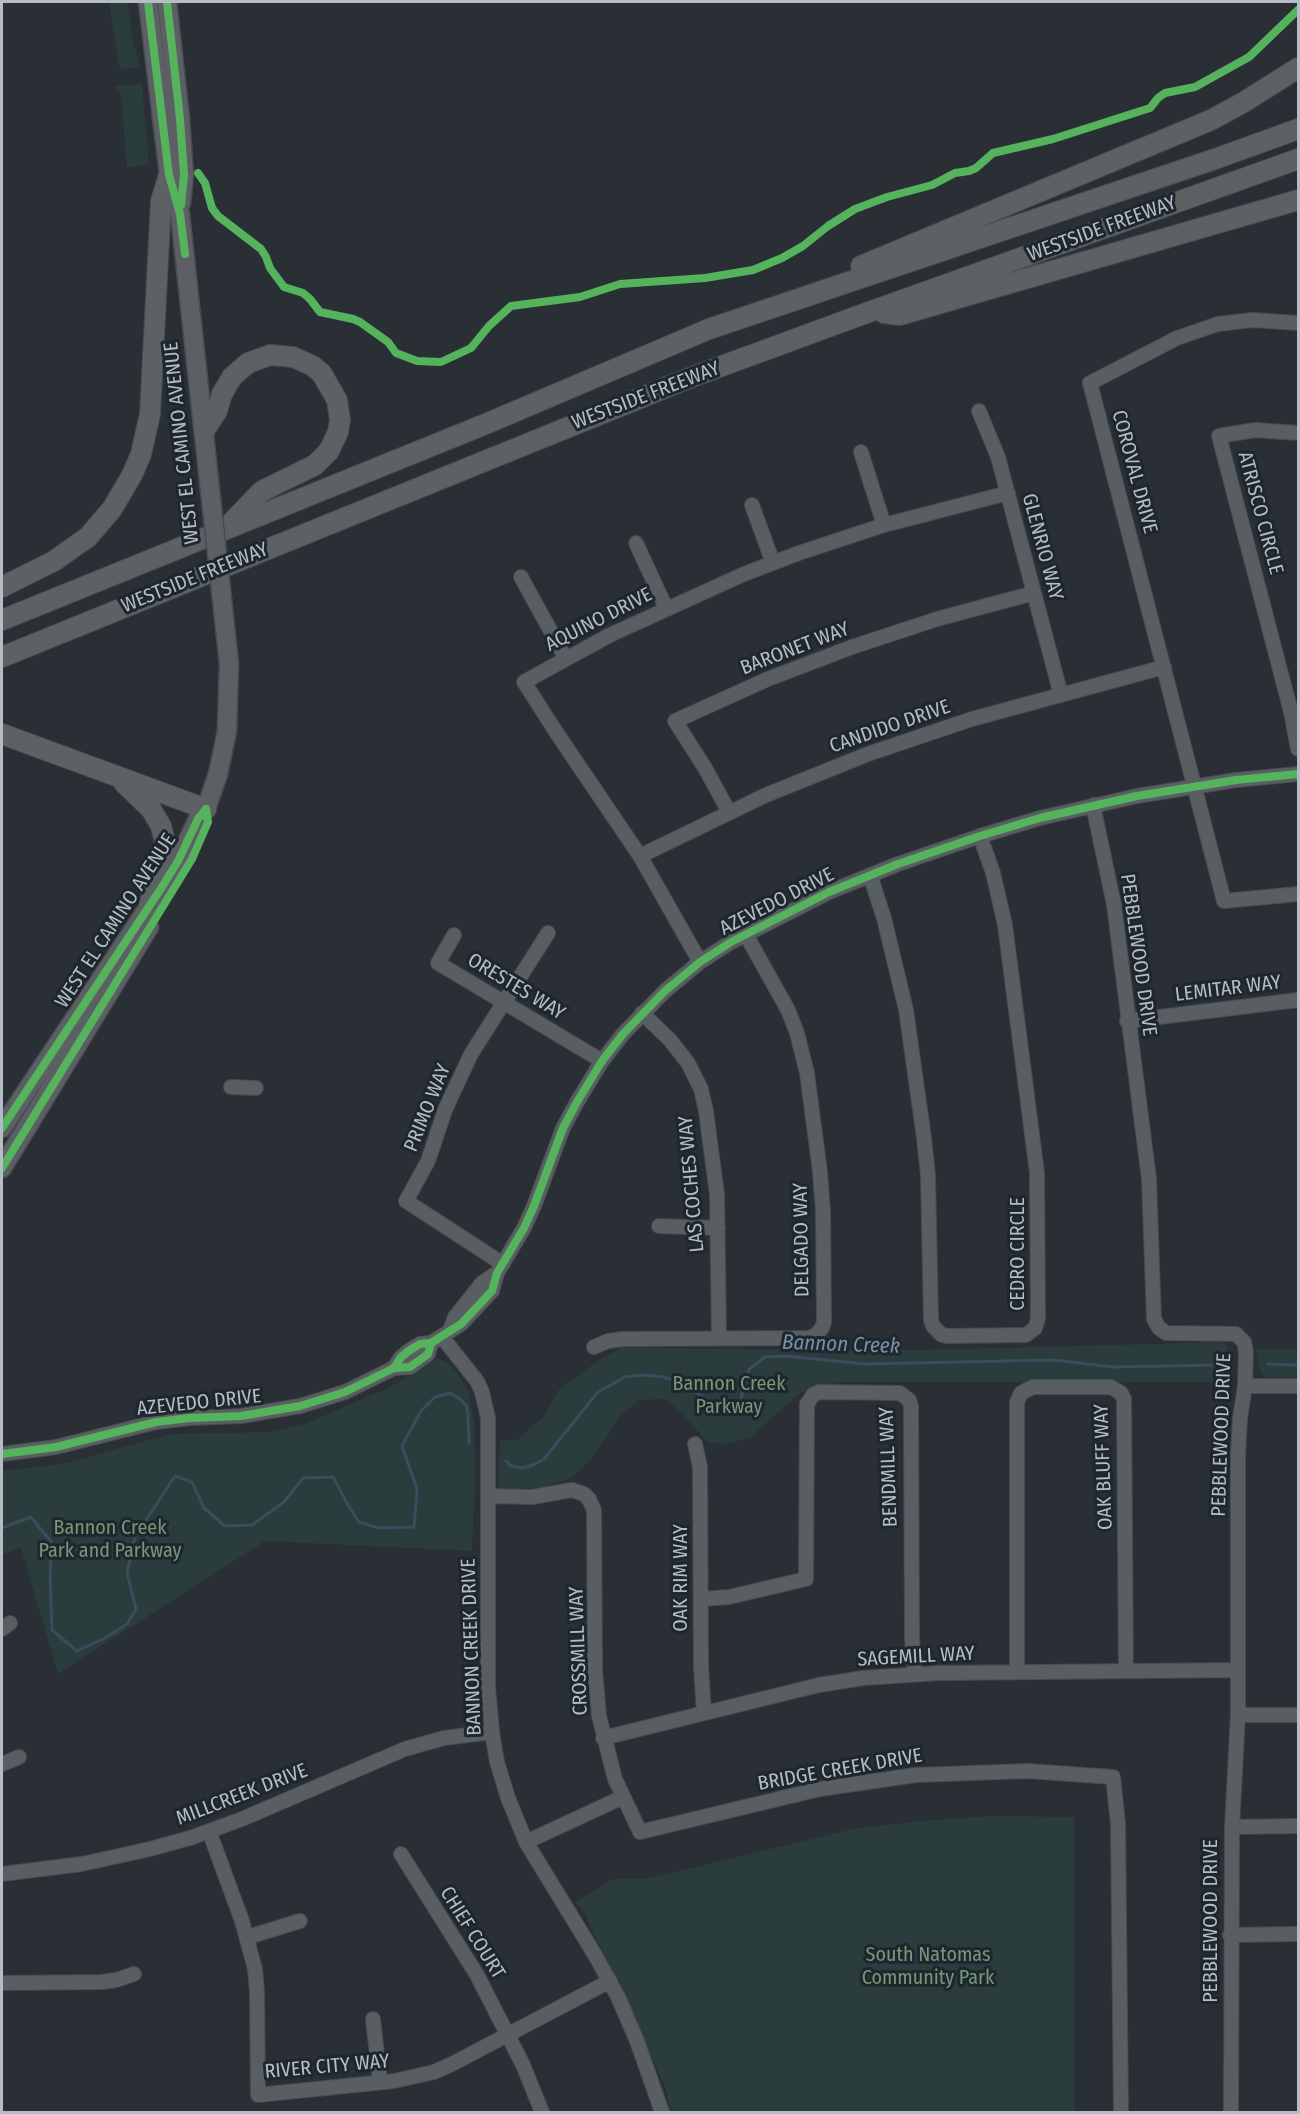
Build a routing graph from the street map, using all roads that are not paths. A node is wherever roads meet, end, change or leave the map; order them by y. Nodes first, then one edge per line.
1 (148, 2) edge
2 (167, 2) edge
3 (1299, 54) edge
4 (1299, 68) edge
5 (1211, 120) junction
6 (1299, 129) edge
7 (1299, 159) edge
8 (169, 175) junction
9 (1299, 200) edge
10 (180, 214) junction
11 (869, 312) junction
12 (1299, 323) edge
13 (709, 329) junction
14 (979, 411) dead end
15 (204, 431) junction
16 (1299, 433) edge
17 (861, 452) dead end
18 (1008, 493) junction
19 (752, 506) dead end
20 (884, 525) junction
21 (228, 527) junction
22 (636, 543) dead end
23 (773, 563) junction
24 (521, 577) dead end
25 (2, 587) edge
26 (1034, 593) junction
27 (666, 608) junction
28 (2, 620) edge
29 (2, 657) edge
30 (566, 658) junction
31 (1164, 668) junction
32 (1061, 695) junction
33 (2, 734) edge
34 (1299, 749) edge
35 (1299, 774) edge
36 (117, 777) junction
37 (1196, 786) junction
38 (1093, 805) junction
39 (207, 809) junction
40 (729, 812) junction
41 (980, 836) junction
42 (640, 856) junction
43 (870, 875) junction
44 (1299, 894) edge
45 (149, 906) junction
46 (548, 933) dead end
47 (745, 933) junction
48 (454, 935) dead end
49 (700, 962) junction
50 (1299, 1000) edge
51 (503, 1002) junction
52 (642, 1013) junction
53 (1127, 1021) junction
54 (603, 1061) junction
55 (231, 1087) dead end
56 (256, 1088) dead end
57 (2, 1128) edge
58 (2, 1168) edge
59 (659, 1226) dead end
60 (718, 1228) junction
61 (500, 1269) junction
62 (441, 1337) junction
63 (719, 1338) junction
64 (594, 1347) dead end
65 (1245, 1386) junction
66 (1299, 1386) edge
67 (695, 1444) dead end
68 (2, 1454) edge
69 (488, 1496) junction
70 (701, 1599) junction
71 (1238, 1670) junction
72 (1126, 1671) junction
73 (1017, 1672) junction
74 (915, 1673) junction
75 (704, 1713) junction
76 (1238, 1715) junction
77 (1299, 1715) edge
78 (492, 1732) junction
79 (603, 1738) junction
80 (19, 1757) dead end
81 (2, 1764) edge
82 (623, 1797) junction
83 (1232, 1827) junction
84 (1299, 1827) edge
85 (208, 1831) junction
86 (526, 1842) junction
87 (401, 1854) dead end
88 (2, 1874) edge
89 (300, 1921) dead end
90 (1299, 1934) edge
91 (1230, 1935) junction
92 (248, 1937) junction
93 (135, 1974) dead end
94 (610, 1981) junction
95 (2, 1983) edge
96 (373, 2019) dead end
97 (508, 2035) junction
98 (380, 2082) junction
99 (542, 2112) edge
100 (662, 2112) edge
101 (1120, 2112) edge
102 (1231, 2112) edge

1 - 8 main road, WEST EL CAMINO AVENUE
2 - 10 main road, WEST EL CAMINO AVENUE
3 - 5 highway
4 - 5 highway
5 - 13 highway
6 - 13 highway, WESTSIDE FREEWAY
7 - 11 highway, WESTSIDE FREEWAY
8 - 10 main road, WEST EL CAMINO AVENUE
8 - 25 highway
9 - 11 highway
10 - 15 main road, WEST EL CAMINO AVENUE
11 - 29 highway, WESTSIDE FREEWAY
12 - 31 street, COROVAL DRIVE
13 - 21 highway, WESTSIDE FREEWAY
14 - 18 street, GLENRIO WAY
15 - 21 highway
15 - 39 main road, WEST EL CAMINO AVENUE, bridge
16 - 34 street, ATRISCO CIRCLE
17 - 20 street
18 - 20 street, AQUINO DRIVE
18 - 26 street, GLENRIO WAY
19 - 23 street
20 - 23 street, AQUINO DRIVE
21 - 28 highway, WESTSIDE FREEWAY
22 - 27 street
23 - 27 street, AQUINO DRIVE
24 - 30 street
26 - 32 street, GLENRIO WAY
26 - 40 street, BARONET WAY
27 - 30 street, AQUINO DRIVE
30 - 42 street, AQUINO DRIVE
31 - 32 street, CANDIDO DRIVE
31 - 37 street, COROVAL DRIVE
32 - 40 street, CANDIDO DRIVE
33 - 36 highway
35 - 37 street, AZEVEDO DRIVE
36 - 39 highway
36 - 45 highway
37 - 38 street, AZEVEDO DRIVE
37 - 44 street, COROVAL DRIVE
38 - 41 street, AZEVEDO DRIVE
38 - 53 street, PEBBLEWOOD DRIVE
39 - 45 main road, WEST EL CAMINO AVENUE
39 - 58 main road, WEST EL CAMINO AVENUE
40 - 42 street, CANDIDO DRIVE
41 - 43 street, AZEVEDO DRIVE
41 - 43 street, CEDRO CIRCLE
42 - 49 street, AQUINO DRIVE
43 - 47 street, AZEVEDO DRIVE
45 - 57 main road, WEST EL CAMINO AVENUE
46 - 51 street, PRIMO WAY
47 - 49 street, AZEVEDO DRIVE
47 - 63 street, DELGADO WAY
48 - 51 street, ORESTES WAY
49 - 52 street, AZEVEDO DRIVE
50 - 53 street, LEMITAR WAY
51 - 54 street, ORESTES WAY
51 - 61 street, PRIMO WAY
52 - 54 street, AZEVEDO DRIVE
52 - 60 street, LAS COCHES WAY
53 - 65 street, PEBBLEWOOD DRIVE
54 - 61 street, AZEVEDO DRIVE
55 - 56 street
59 - 60 street
60 - 63 street, LAS COCHES WAY
61 - 62 street, AZEVEDO DRIVE
62 - 68 street, AZEVEDO DRIVE
62 - 69 street, BANNON CREEK DRIVE
63 - 64 street, DELGADO WAY
65 - 66 street
65 - 71 street, PEBBLEWOOD DRIVE
67 - 70 street, OAK RIM WAY
69 - 78 street, BANNON CREEK DRIVE
69 - 79 street, CROSSMILL WAY
70 - 74 street, BENDMILL WAY
70 - 75 street, OAK RIM WAY
71 - 72 street, SAGEMILL WAY
71 - 76 street, PEBBLEWOOD DRIVE
72 - 73 street, SAGEMILL WAY
72 - 73 street, OAK BLUFF WAY
73 - 74 street, SAGEMILL WAY
74 - 75 street, SAGEMILL WAY
75 - 79 street, SAGEMILL WAY
76 - 77 street
76 - 83 street, PEBBLEWOOD DRIVE
78 - 85 street, MILLCREEK DRIVE
78 - 86 street, BANNON CREEK DRIVE
79 - 82 street, CROSSMILL WAY
80 - 81 street
82 - 86 street
82 - 101 street, BRIDGE CREEK DRIVE
83 - 84 street
83 - 91 street, PEBBLEWOOD DRIVE
85 - 88 street, MILLCREEK DRIVE
85 - 92 street, RIVER CITY WAY
86 - 94 street, BANNON CREEK DRIVE
87 - 97 street, CHIEF COURT
89 - 92 street
90 - 91 street
91 - 102 street, PEBBLEWOOD DRIVE
92 - 98 street, RIVER CITY WAY
93 - 95 street
94 - 97 street, RIVER CITY WAY
94 - 100 street, BANNON CREEK DRIVE
96 - 98 street
97 - 98 street, RIVER CITY WAY
97 - 99 street, CHIEF COURT

